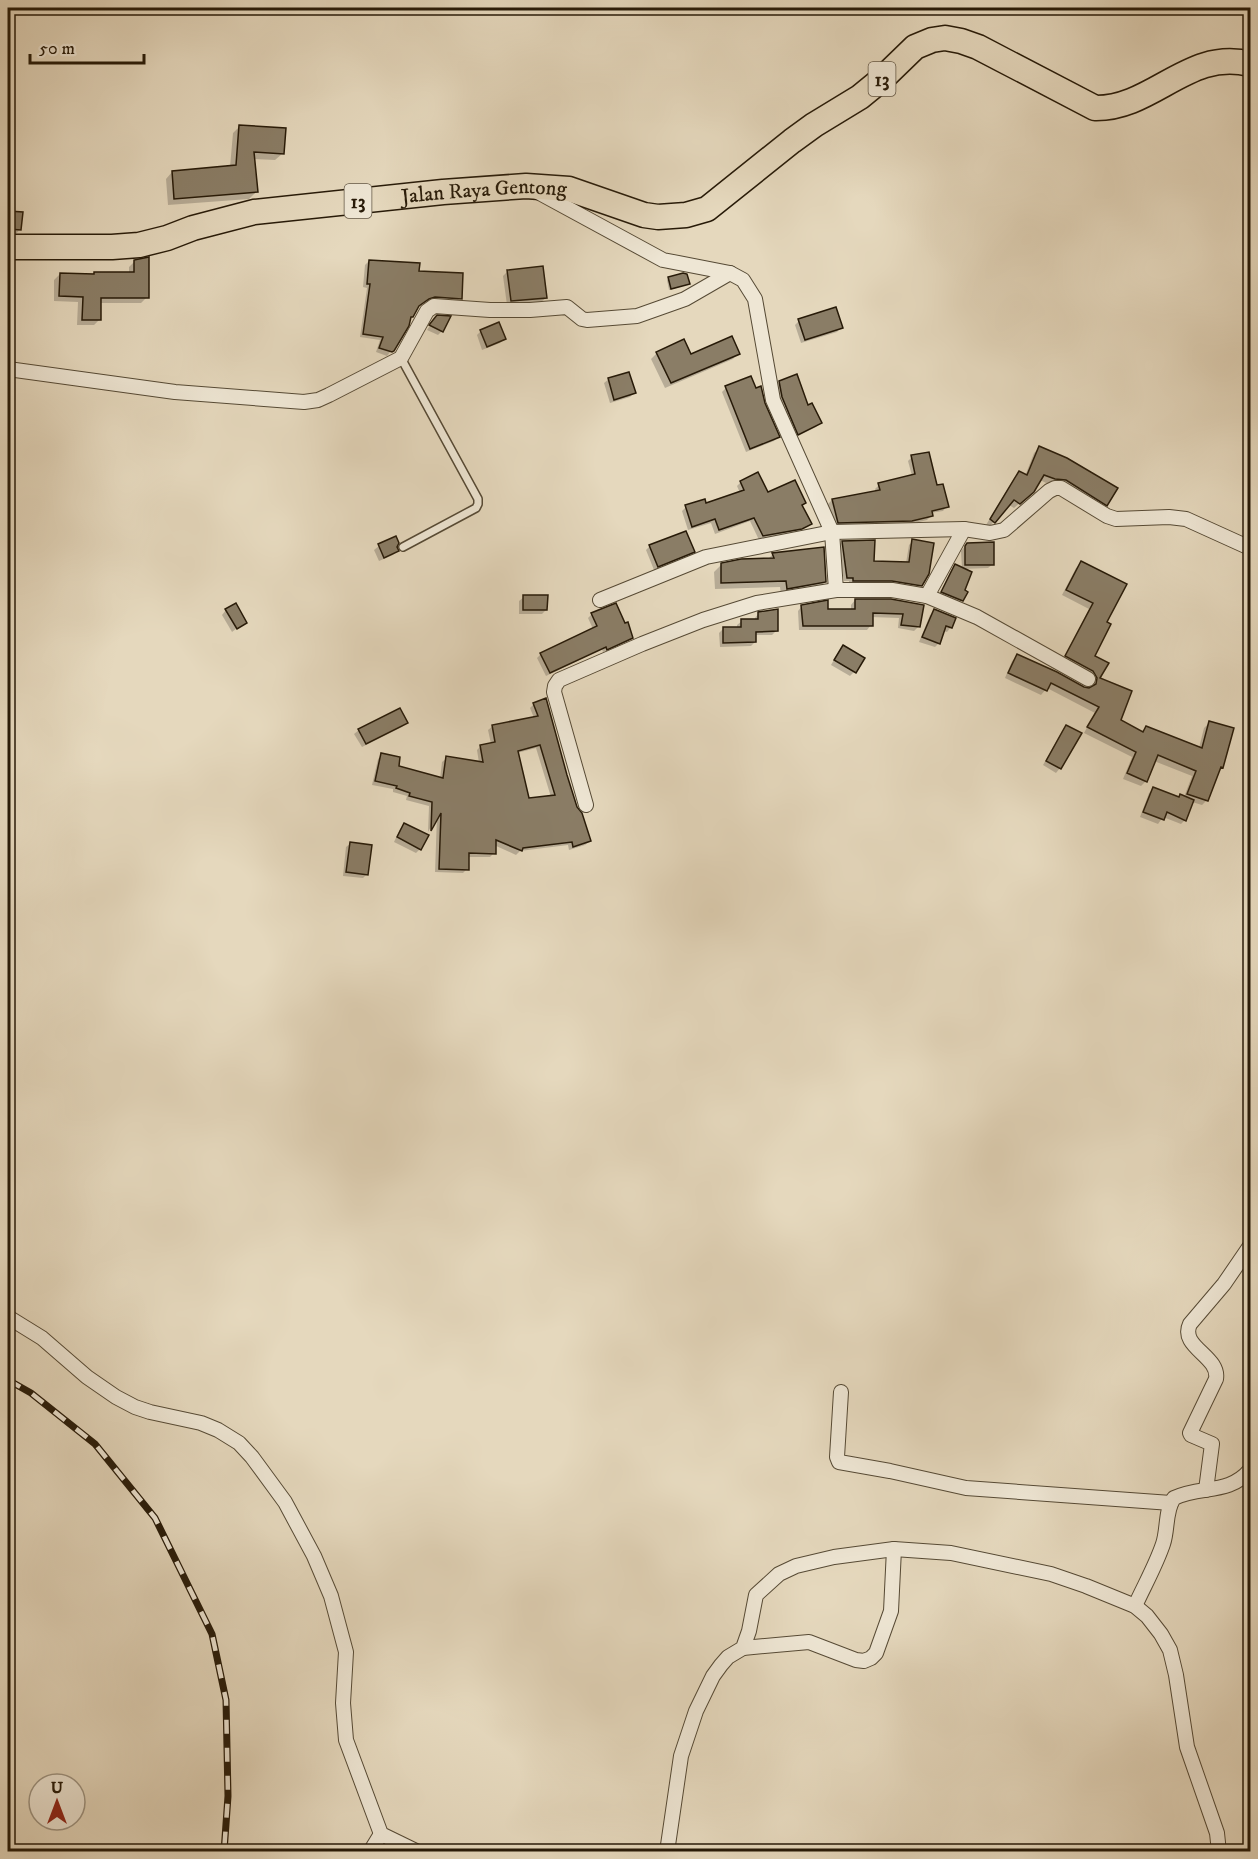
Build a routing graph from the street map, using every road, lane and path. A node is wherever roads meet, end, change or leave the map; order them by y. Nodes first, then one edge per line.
1 (1251, 64) edge
2 (526, 186) junction
3 (8, 247) edge
4 (730, 273) junction
5 (402, 358) junction
6 (8, 369) edge
7 (964, 529) junction
8 (832, 532) junction
9 (403, 547) dead end
10 (1251, 548) edge
11 (836, 590) junction
12 (927, 596) junction
13 (600, 600) dead end
14 (1088, 679) dead end
15 (586, 805) dead end
16 (1251, 1246) edge
17 (8, 1317) edge
18 (842, 1392) dead end
19 (1251, 1470) edge
20 (1206, 1490) junction
21 (1171, 1503) junction
22 (894, 1549) junction
23 (1135, 1606) junction
24 (743, 1648) junction
25 (381, 1834) junction
26 (370, 1851) edge
27 (418, 1851) edge
28 (667, 1851) edge
29 (1219, 1851) edge

1 - 2 highway, Jalan Raya Gentong / 13
2 - 3 highway, Jalan Raya Gentong / 13
2 - 4 street
4 - 5 street
4 - 8 street
5 - 6 street
5 - 9 lane
7 - 8 street
7 - 10 street
7 - 12 street
8 - 11 street
8 - 13 street
11 - 12 street
11 - 15 street
12 - 14 street
16 - 20 street
17 - 25 street
18 - 21 street
19 - 20 street
20 - 21 street
21 - 23 street
22 - 23 street
22 - 24 street
22 - 24 street
23 - 29 street
24 - 28 street
25 - 26 street
25 - 27 street

